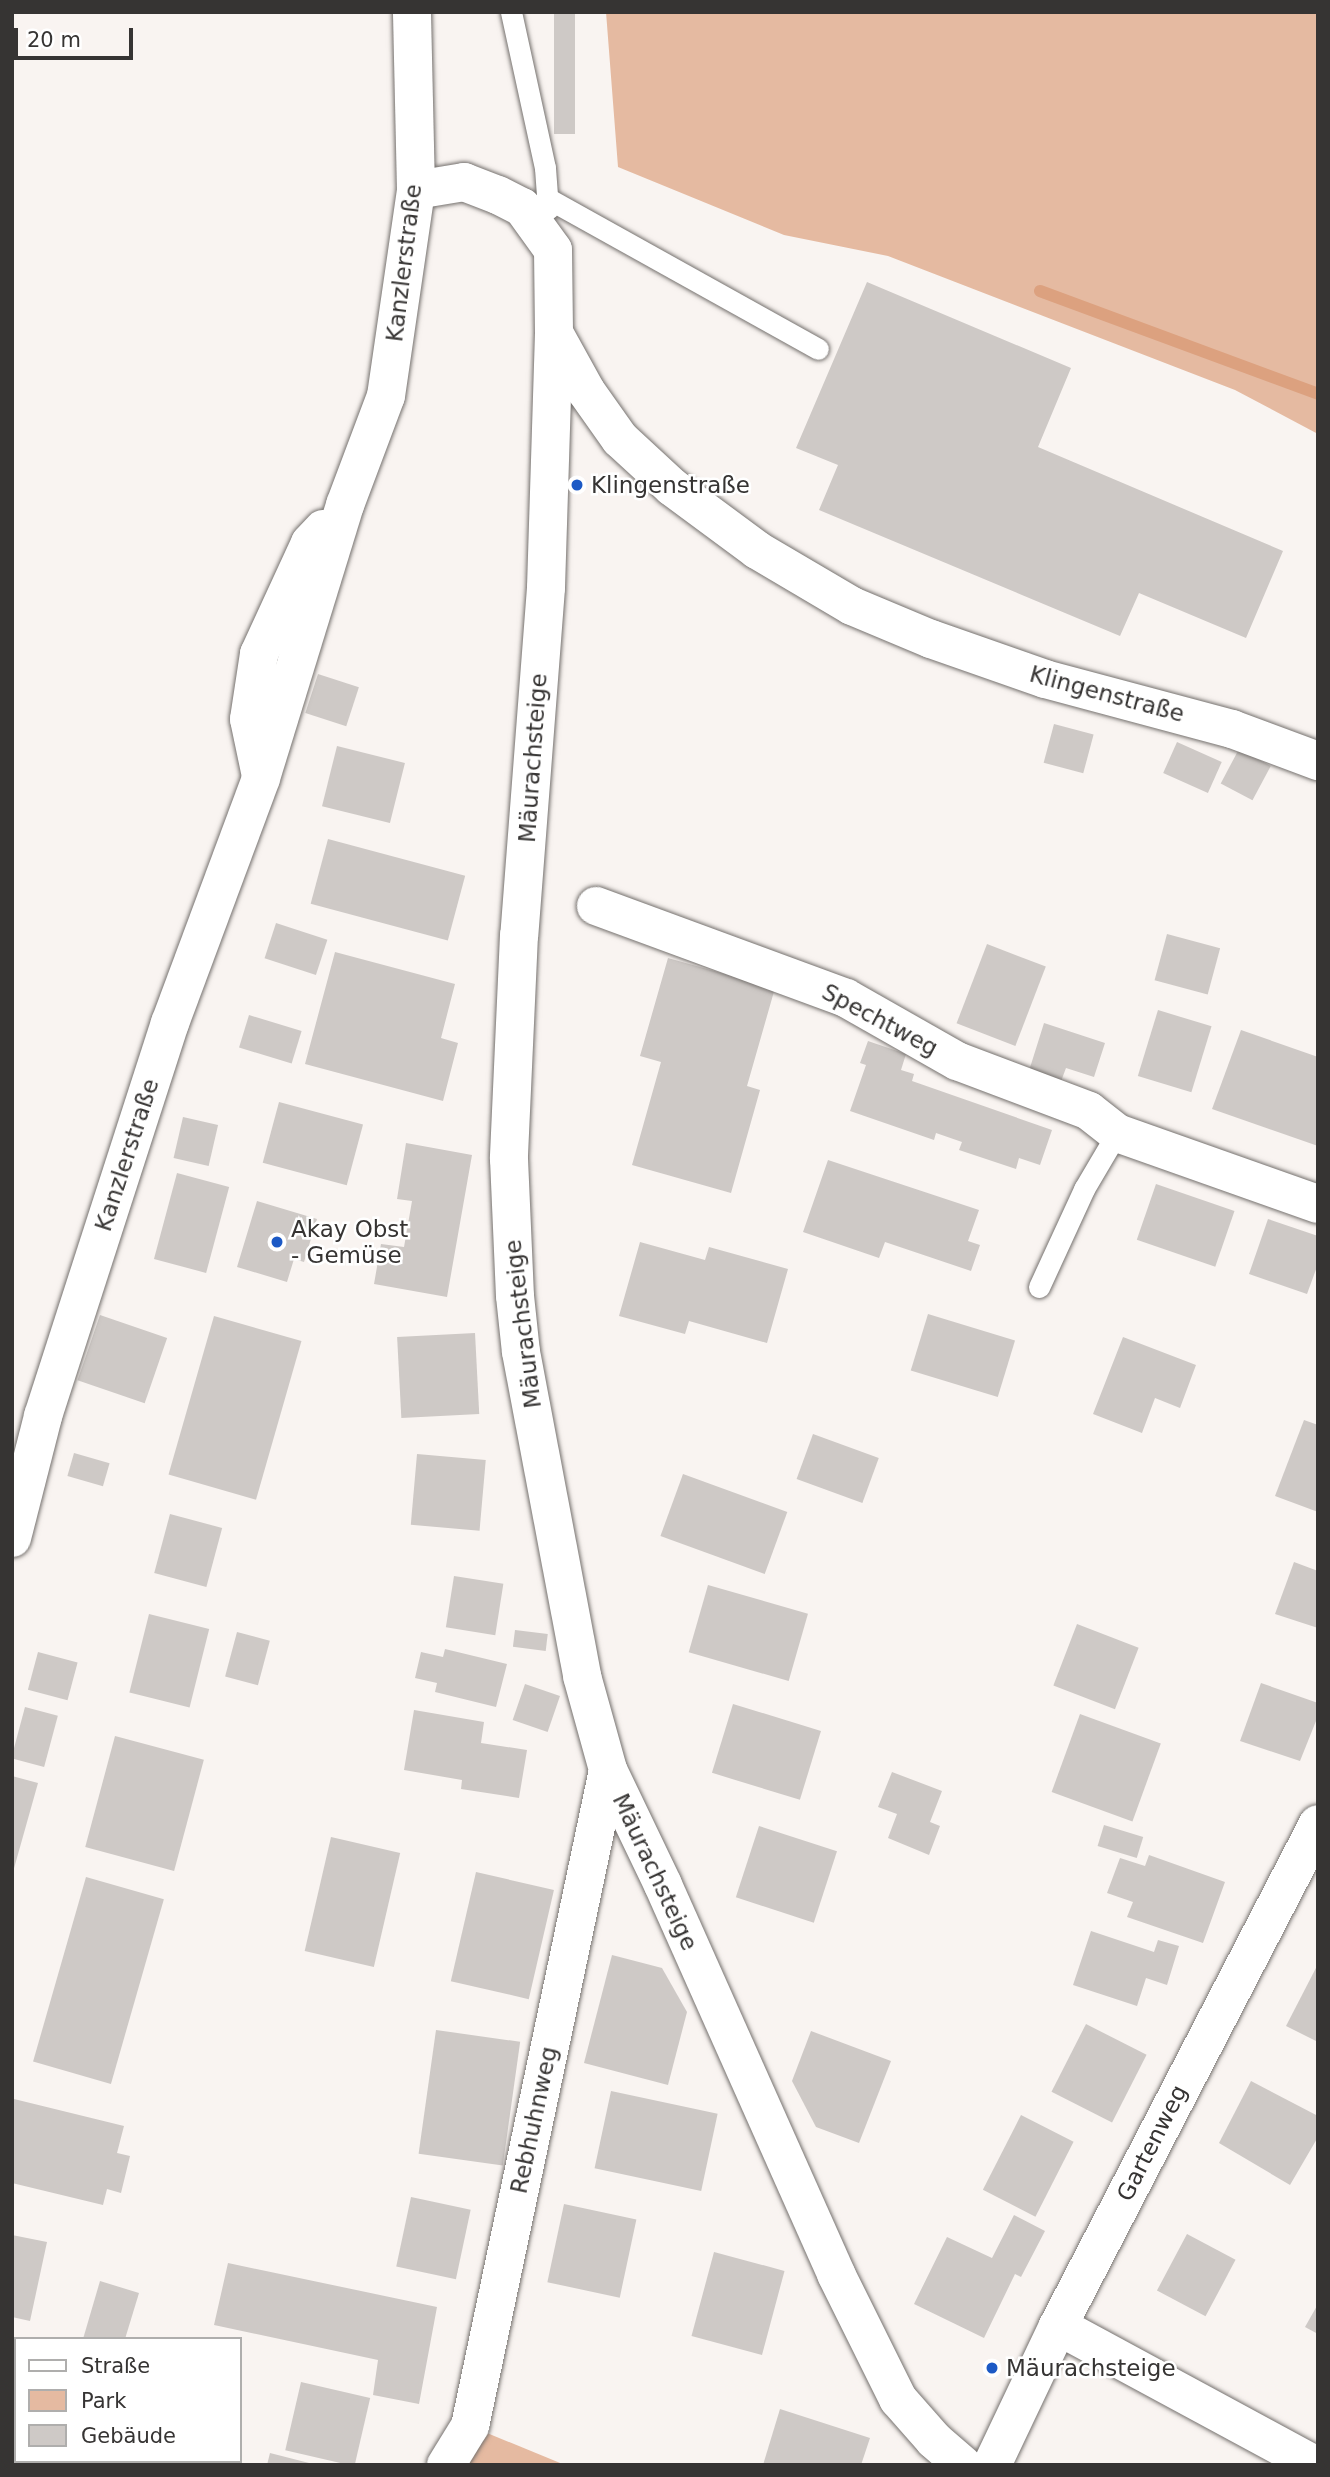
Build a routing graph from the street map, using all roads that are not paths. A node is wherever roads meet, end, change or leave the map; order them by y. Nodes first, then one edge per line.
1 (412, 12) edge
2 (511, 12) edge
3 (416, 190) junction
4 (547, 198) junction
5 (553, 250) junction
6 (554, 333) junction
7 (818, 349) dead end
8 (1318, 761) edge
9 (596, 906) dead end
10 (1117, 1133) junction
11 (1318, 1204) edge
12 (1039, 1287) dead end
13 (12, 1538) edge
14 (608, 1770) junction
15 (1318, 1824) edge
16 (1306, 1871) edge
17 (1058, 2326) junction
18 (446, 2465) edge
19 (963, 2465) edge
20 (992, 2465) edge
21 (1315, 2465) edge

1 - 3 street, Kanzlerstraße
2 - 4 lane
3 - 5 street
3 - 13 street, Kanzlerstraße
4 - 5 lane
4 - 7 lane
5 - 6 street, Mäurachsteige
6 - 8 street, Klingenstraße
6 - 14 street, Mäurachsteige
9 - 10 street, Spechtweg
10 - 11 street, Spechtweg
10 - 12 lane
14 - 18 street, Rebhuhnweg
14 - 19 street, Mäurachsteige
15 - 16 street, Gartenweg
16 - 17 street, Gartenweg
17 - 20 street, Gartenweg
17 - 21 street

